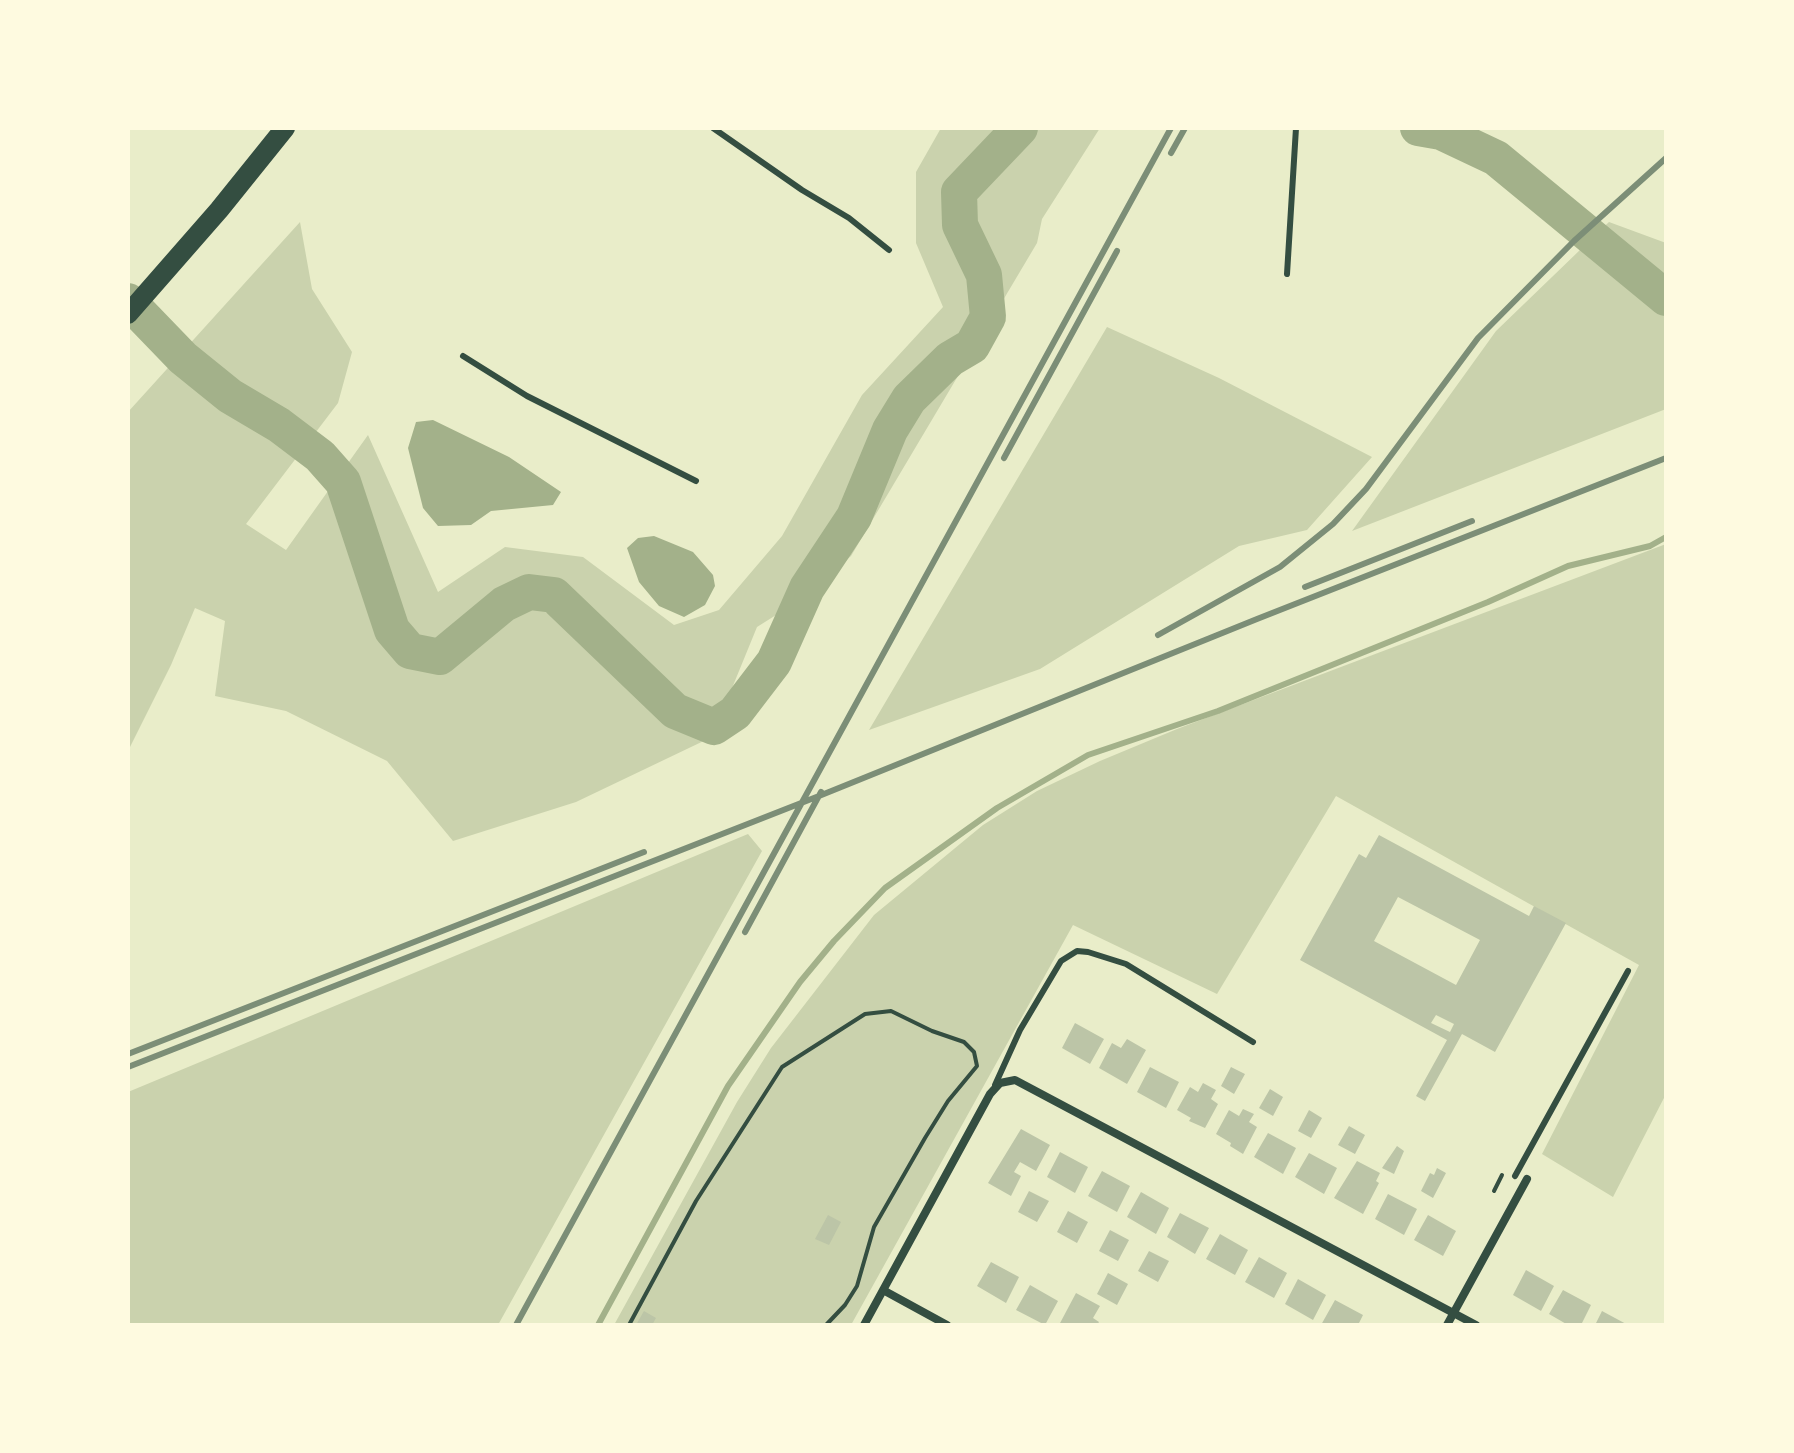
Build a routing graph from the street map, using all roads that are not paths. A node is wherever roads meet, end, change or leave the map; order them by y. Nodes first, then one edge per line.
1 (285, 128) edge
2 (713, 128) edge
3 (1296, 128) edge
4 (889, 250) dead end
5 (1287, 274) dead end
6 (128, 314) edge
7 (463, 356) dead end
8 (696, 481) dead end
9 (1628, 971) dead end
10 (1253, 1042) dead end
11 (993, 1089) junction
12 (1515, 1176) dead end
13 (1527, 1179) dead end
14 (883, 1290) junction
15 (1454, 1312) junction
16 (864, 1325) edge
17 (947, 1325) edge
18 (1447, 1325) edge
19 (1476, 1325) edge

1 - 6 highway
2 - 4 lane
3 - 5 lane
7 - 8 lane
9 - 12 lane
10 - 11 lane
11 - 14 street
11 - 15 street
13 - 15 street
14 - 16 street
14 - 17 street
15 - 18 street
15 - 19 street

